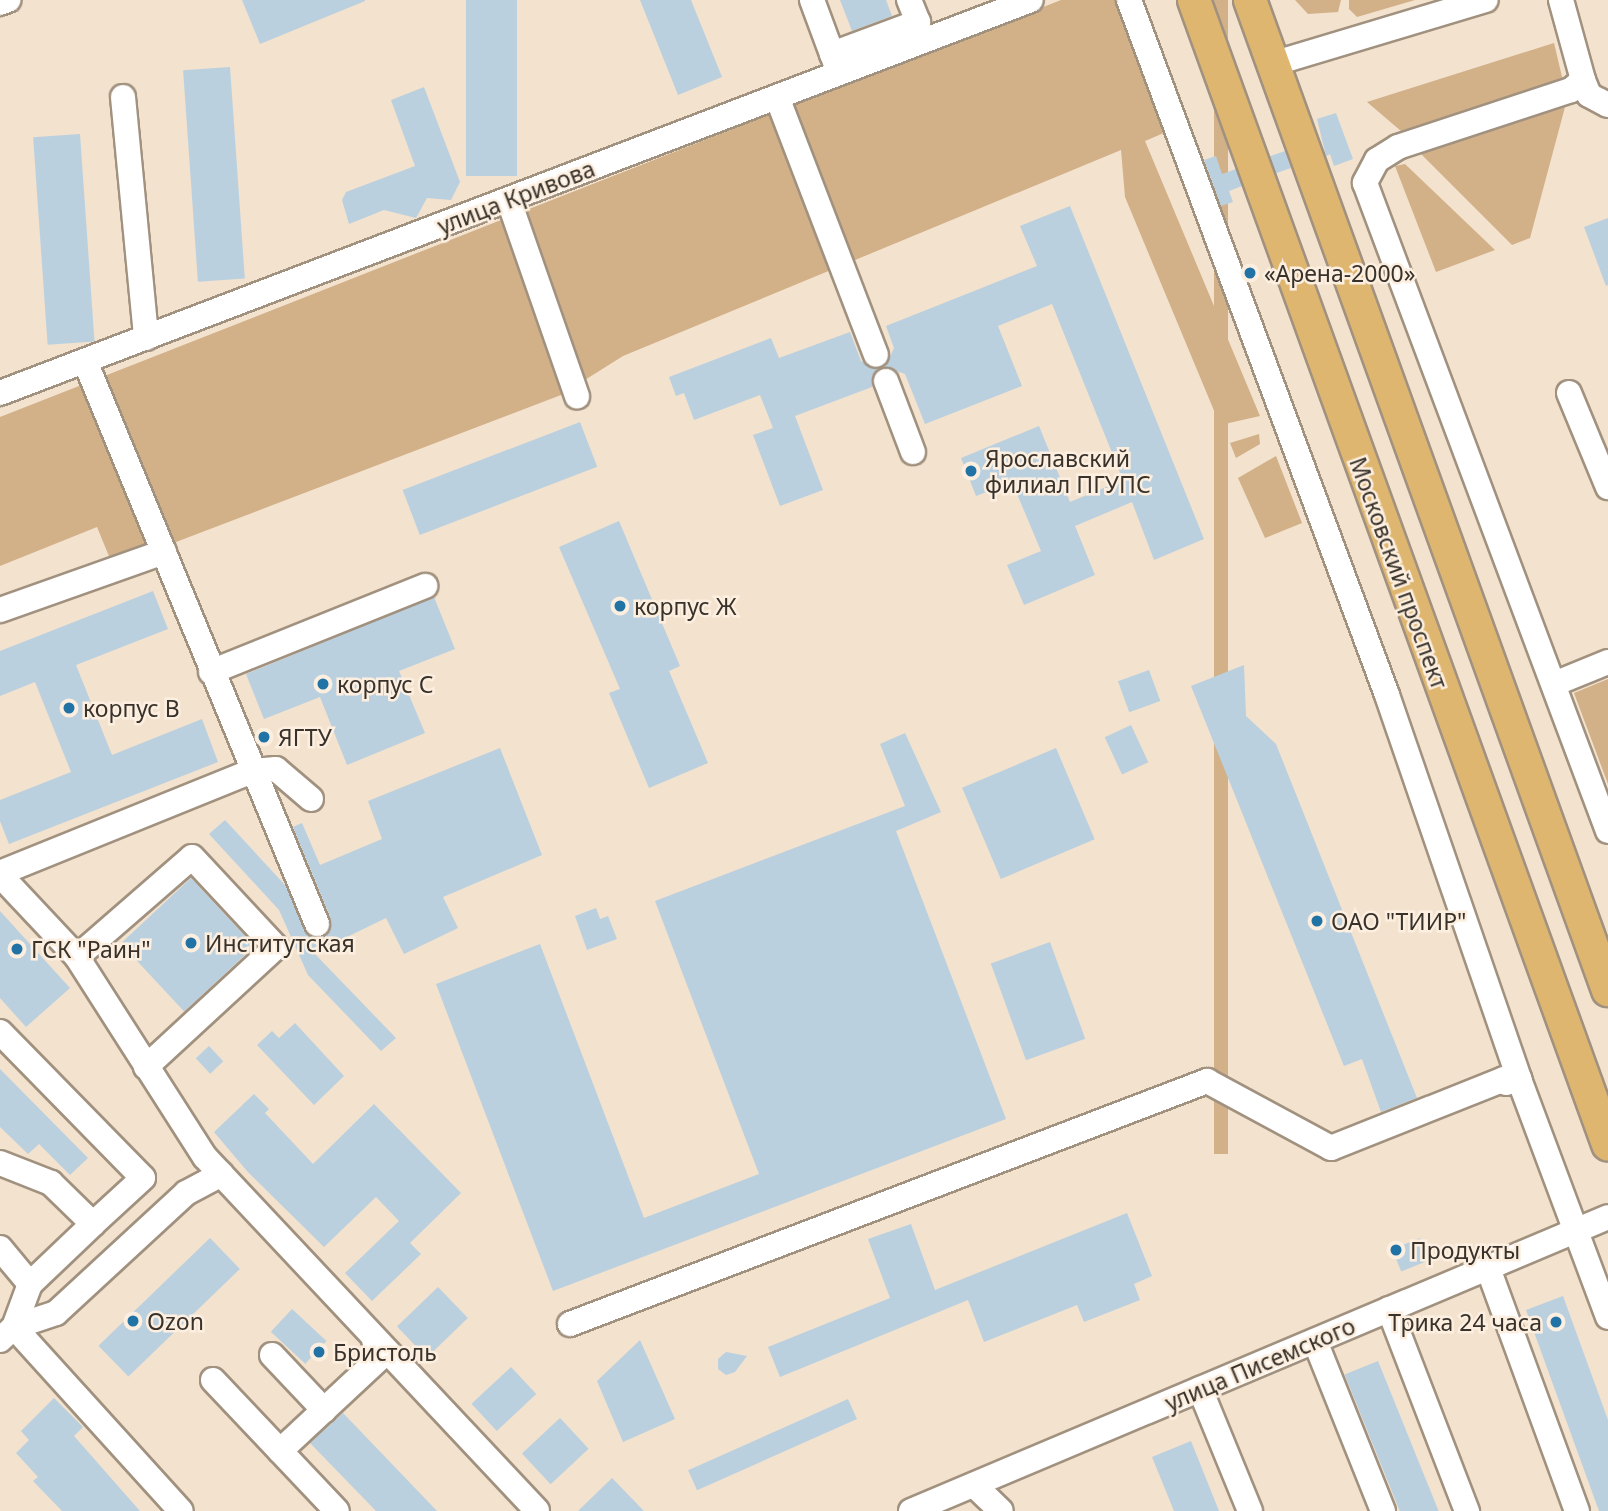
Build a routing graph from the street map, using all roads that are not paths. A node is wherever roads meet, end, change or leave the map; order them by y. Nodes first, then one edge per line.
1 (8, 0) edge
2 (812, 0) edge
3 (909, 0) edge
4 (1129, 0) edge
5 (1194, 0) edge
6 (1250, 0) edge
7 (1486, 0) edge
8 (1561, 0) edge
9 (1018, 2) edge
10 (0, 3) edge
11 (835, 64) junction
12 (1272, 64) junction
13 (1583, 80) junction
14 (123, 97) dead end
15 (777, 97) junction
16 (1608, 105) edge
17 (509, 201) junction
18 (146, 338) junction
19 (876, 355) dead end
20 (85, 361) junction
21 (886, 381) dead end
22 (0, 393) edge
23 (1569, 393) dead end
24 (577, 396) dead end
25 (913, 452) dead end
26 (1608, 487) edge
27 (164, 552) junction
28 (425, 586) dead end
29 (0, 610) edge
30 (1608, 662) edge
31 (211, 672) junction
32 (1554, 684) junction
33 (253, 771) junction
34 (311, 799) dead end
35 (1608, 831) edge
36 (0, 874) edge
37 (317, 924) dead end
38 (77, 957) junction
39 (1608, 990) edge
40 (0, 1032) edge
41 (146, 1067) junction
42 (1519, 1079) junction
43 (1608, 1144) edge
44 (0, 1163) edge
45 (220, 1174) junction
46 (1608, 1217) edge
47 (93, 1224) junction
48 (1576, 1231) junction
49 (0, 1248) edge
50 (1488, 1268) junction
51 (30, 1284) junction
52 (1389, 1309) junction
53 (1608, 1317) edge
54 (570, 1324) dead end
55 (7, 1334) edge
56 (370, 1336) junction
57 (1315, 1341) junction
58 (272, 1354) dead end
59 (214, 1380) dead end
60 (1200, 1389) junction
61 (324, 1409) junction
62 (280, 1451) junction
63 (974, 1485) junction
64 (181, 1511) edge
65 (337, 1511) edge
66 (537, 1511) edge
67 (911, 1511) edge
68 (1001, 1511) edge
69 (1250, 1511) edge
70 (1383, 1511) edge
71 (1467, 1511) edge
72 (1577, 1511) edge

1 - 10 street
2 - 11 street
3 - 11 street
4 - 42 street
5 - 43 main road, Московский проспект
6 - 12 main road
7 - 12 street
8 - 13 street
9 - 11 street, улица Кривова
11 - 15 street, улица Кривова
12 - 39 main road
13 - 16 street
13 - 32 street
14 - 18 street
15 - 17 street, улица Кривова
15 - 19 street
17 - 18 street, улица Кривова
17 - 24 street
18 - 20 street, улица Кривова
20 - 22 street, улица Кривова
20 - 27 street
21 - 25 street
23 - 26 street
27 - 29 street
27 - 31 street
28 - 31 street
30 - 32 street
31 - 33 street
32 - 35 street
33 - 34 street
33 - 36 street
33 - 37 street
36 - 38 street
38 - 41 street
38 - 41 street
40 - 47 street
41 - 45 street
42 - 48 street
42 - 54 street
44 - 47 street
45 - 55 street
45 - 56 street
46 - 48 street, улица Писемского
47 - 51 street
48 - 50 street, улица Писемского
48 - 53 street
49 - 51 street
50 - 52 street, улица Писемского
50 - 72 street
51 - 55 street
52 - 57 street, улица Писемского
52 - 71 street
55 - 64 street
56 - 61 street
56 - 66 street
57 - 60 street, улица Писемского
57 - 70 street
58 - 61 street
59 - 62 street
60 - 63 street, улица Писемского
60 - 69 street
61 - 62 street
62 - 65 street
63 - 67 street, улица Писемского
63 - 68 street

